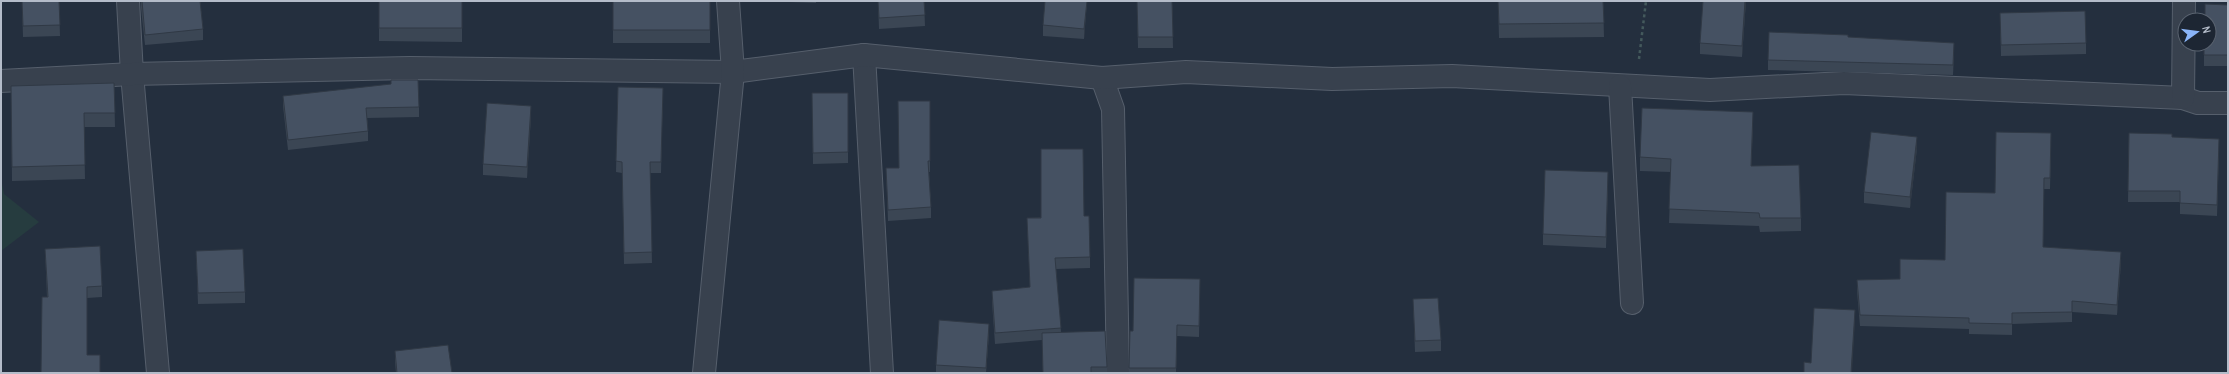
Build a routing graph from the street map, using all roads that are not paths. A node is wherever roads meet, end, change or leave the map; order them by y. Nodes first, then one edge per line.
1 (128, 1) edge
2 (728, 1) edge
3 (2184, 1) edge
4 (864, 55) junction
5 (733, 72) junction
6 (132, 74) junction
7 (1102, 78) junction
8 (1, 81) edge
9 (1628, 86) junction
10 (2183, 98) junction
11 (2228, 103) edge
12 (1632, 303) dead end
13 (158, 373) edge
14 (704, 373) edge
15 (882, 373) edge
16 (1118, 373) edge

1 - 6 street
2 - 5 street
3 - 10 street
4 - 5 street
4 - 7 street
4 - 15 street
5 - 6 street
5 - 14 street
6 - 8 street
6 - 13 street
7 - 9 street
7 - 16 street
9 - 10 street
9 - 12 street
10 - 11 street

